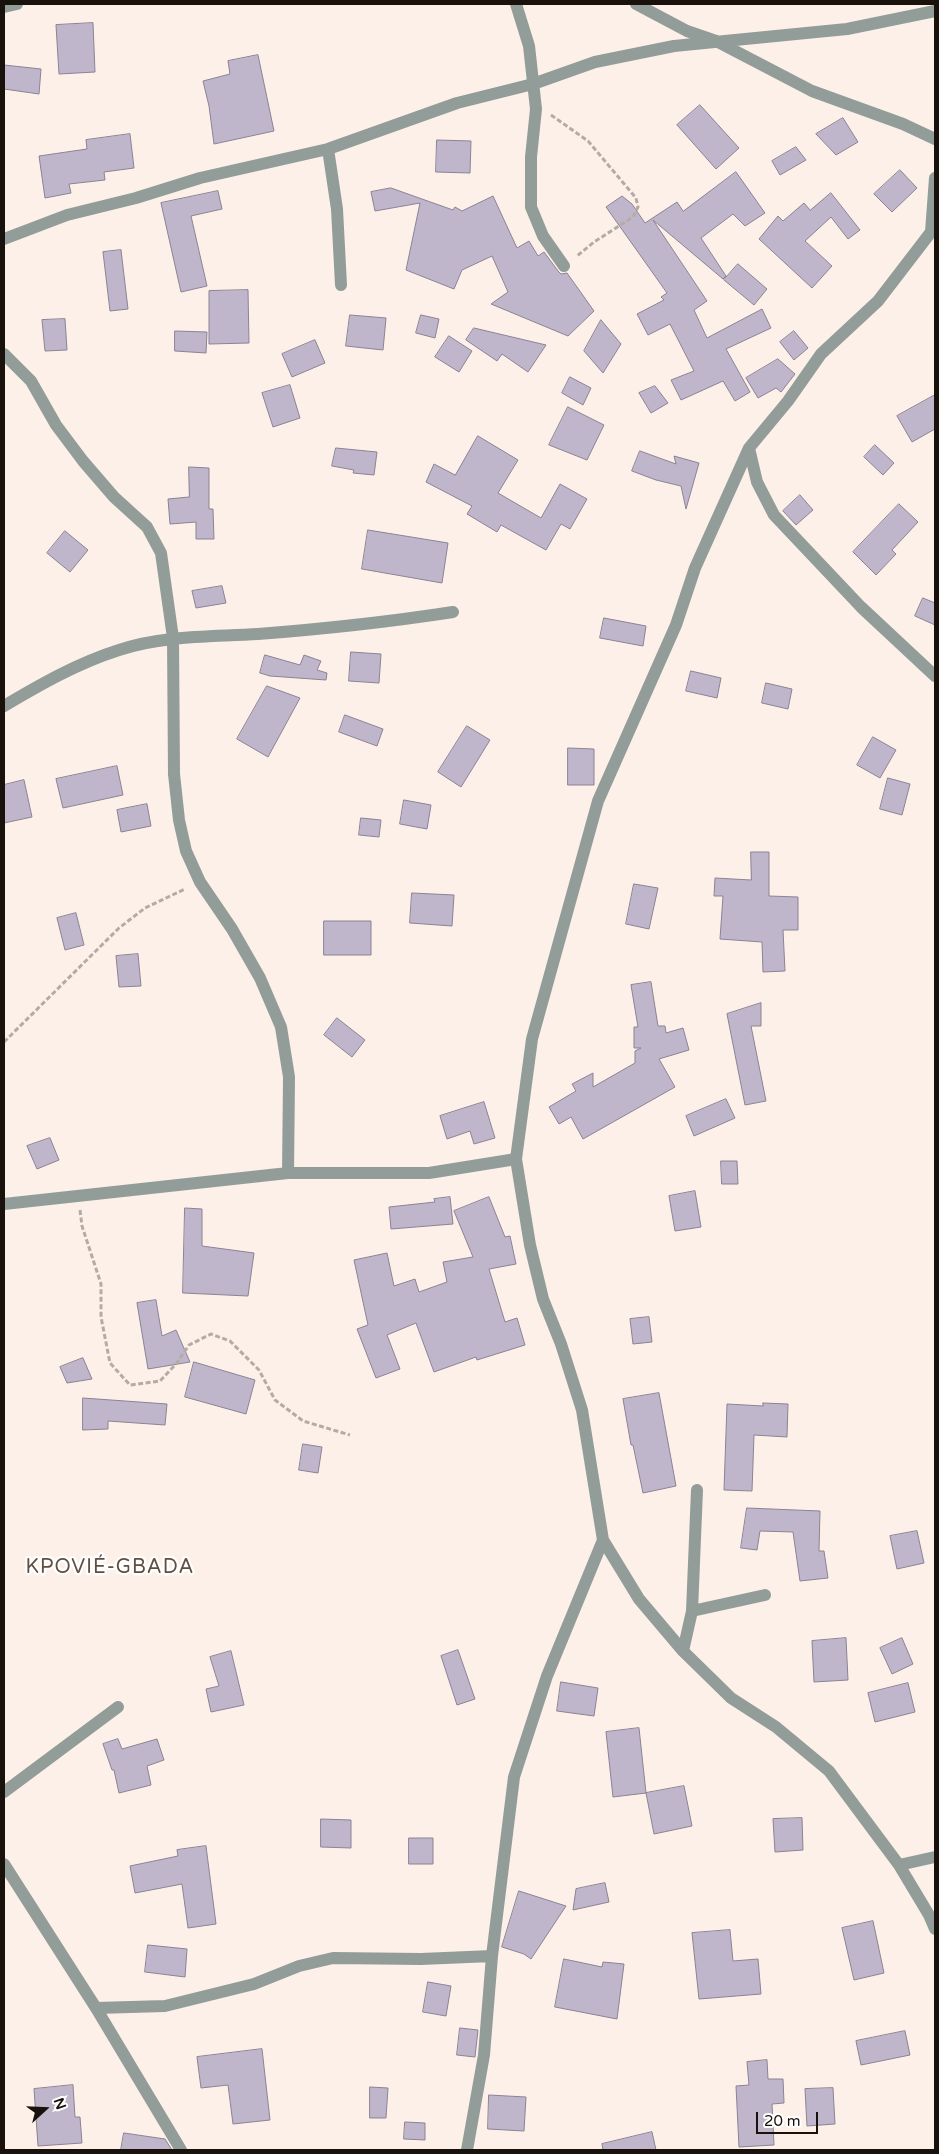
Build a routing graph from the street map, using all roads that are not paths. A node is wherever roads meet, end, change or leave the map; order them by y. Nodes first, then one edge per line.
1 (16, 4) edge
2 (516, 4) edge
3 (636, 4) edge
4 (4, 7) edge
5 (935, 11) edge
6 (716, 41) junction
7 (533, 84) junction
8 (935, 140) edge
9 (328, 149) junction
10 (935, 178) edge
11 (4, 239) edge
12 (564, 266) road end
13 (341, 285) dead end
14 (4, 354) edge
15 (749, 448) junction
16 (453, 612) dead end
17 (173, 638) junction
18 (935, 676) edge
19 (4, 706) edge
20 (516, 1159) junction
21 (288, 1172) junction
22 (4, 1204) edge
23 (697, 1490) dead end
24 (602, 1540) junction
25 (765, 1595) dead end
26 (692, 1611) junction
27 (683, 1651) junction
28 (118, 1707) dead end
29 (4, 1792) edge
30 (935, 1857) edge
31 (4, 1864) edge
32 (898, 1865) junction
33 (935, 1929) edge
34 (492, 1956) junction
35 (96, 2008) junction
36 (180, 2150) edge
37 (467, 2150) edge

1 - 4 street
2 - 7 street
3 - 6 street
5 - 6 street
6 - 7 street
6 - 8 street
7 - 9 street
7 - 12 street
9 - 11 street
9 - 13 street
10 - 15 street
14 - 17 street
15 - 18 street
15 - 20 street
16 - 17 street
17 - 19 street
17 - 21 street
20 - 21 street
20 - 24 street
21 - 22 street
23 - 26 street
24 - 27 street
24 - 34 street
25 - 26 street
26 - 27 street
27 - 32 street
28 - 29 street
30 - 32 street
31 - 35 street
32 - 33 street
34 - 35 street
34 - 37 street
35 - 36 street

